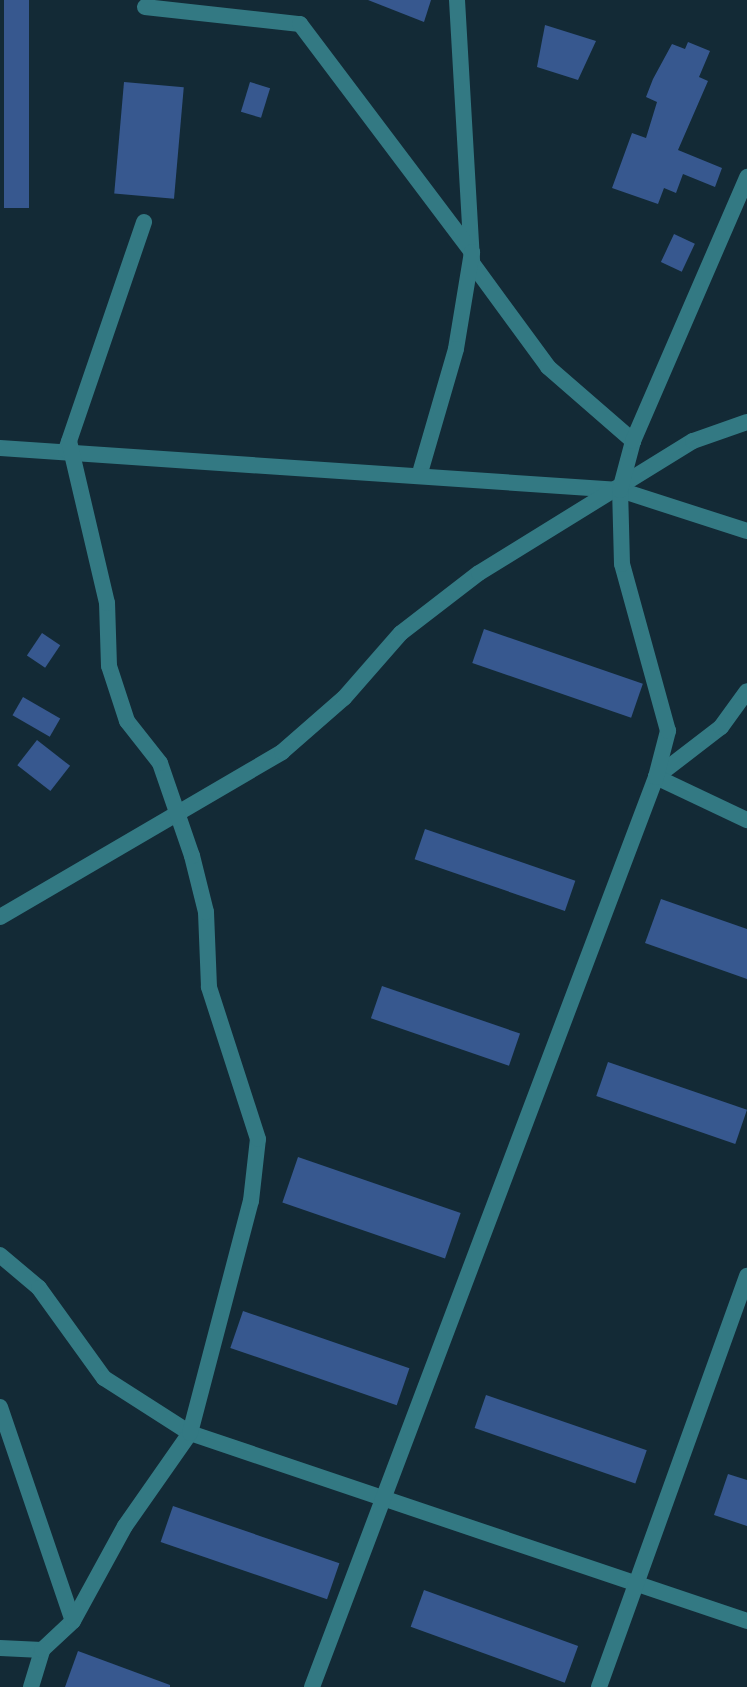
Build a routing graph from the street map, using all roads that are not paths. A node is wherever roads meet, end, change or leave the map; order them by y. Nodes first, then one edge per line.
1 (457, 0) edge
2 (145, 7) dead end
3 (747, 177) edge
4 (144, 222) dead end
5 (472, 252) junction
6 (747, 422) edge
7 (633, 441) junction
8 (0, 448) edge
9 (69, 448) junction
10 (420, 473) junction
11 (620, 490) junction
12 (747, 531) edge
13 (747, 691) edge
14 (656, 777) junction
15 (177, 813) junction
16 (747, 820) edge
17 (0, 917) edge
18 (0, 1255) edge
19 (747, 1276) edge
20 (0, 1407) edge
21 (190, 1433) junction
22 (388, 1500) junction
23 (636, 1583) junction
24 (73, 1621) junction
25 (747, 1621) edge
26 (0, 1648) edge
27 (42, 1650) junction
28 (31, 1687) edge
29 (312, 1687) edge
30 (599, 1687) edge

1 - 5 street
2 - 5 street
3 - 7 street
4 - 9 street
5 - 7 street
5 - 10 street
6 - 11 street
7 - 11 street
8 - 9 street
9 - 10 street
9 - 15 street
10 - 11 street
11 - 12 street
11 - 14 street
11 - 15 street
13 - 14 street
14 - 16 street
14 - 22 street
15 - 17 street
15 - 21 street
18 - 21 street
19 - 23 street
20 - 24 street
21 - 22 street
21 - 24 street
22 - 23 street
22 - 29 street
23 - 25 street
23 - 30 street
24 - 27 street
26 - 27 street
27 - 28 street

